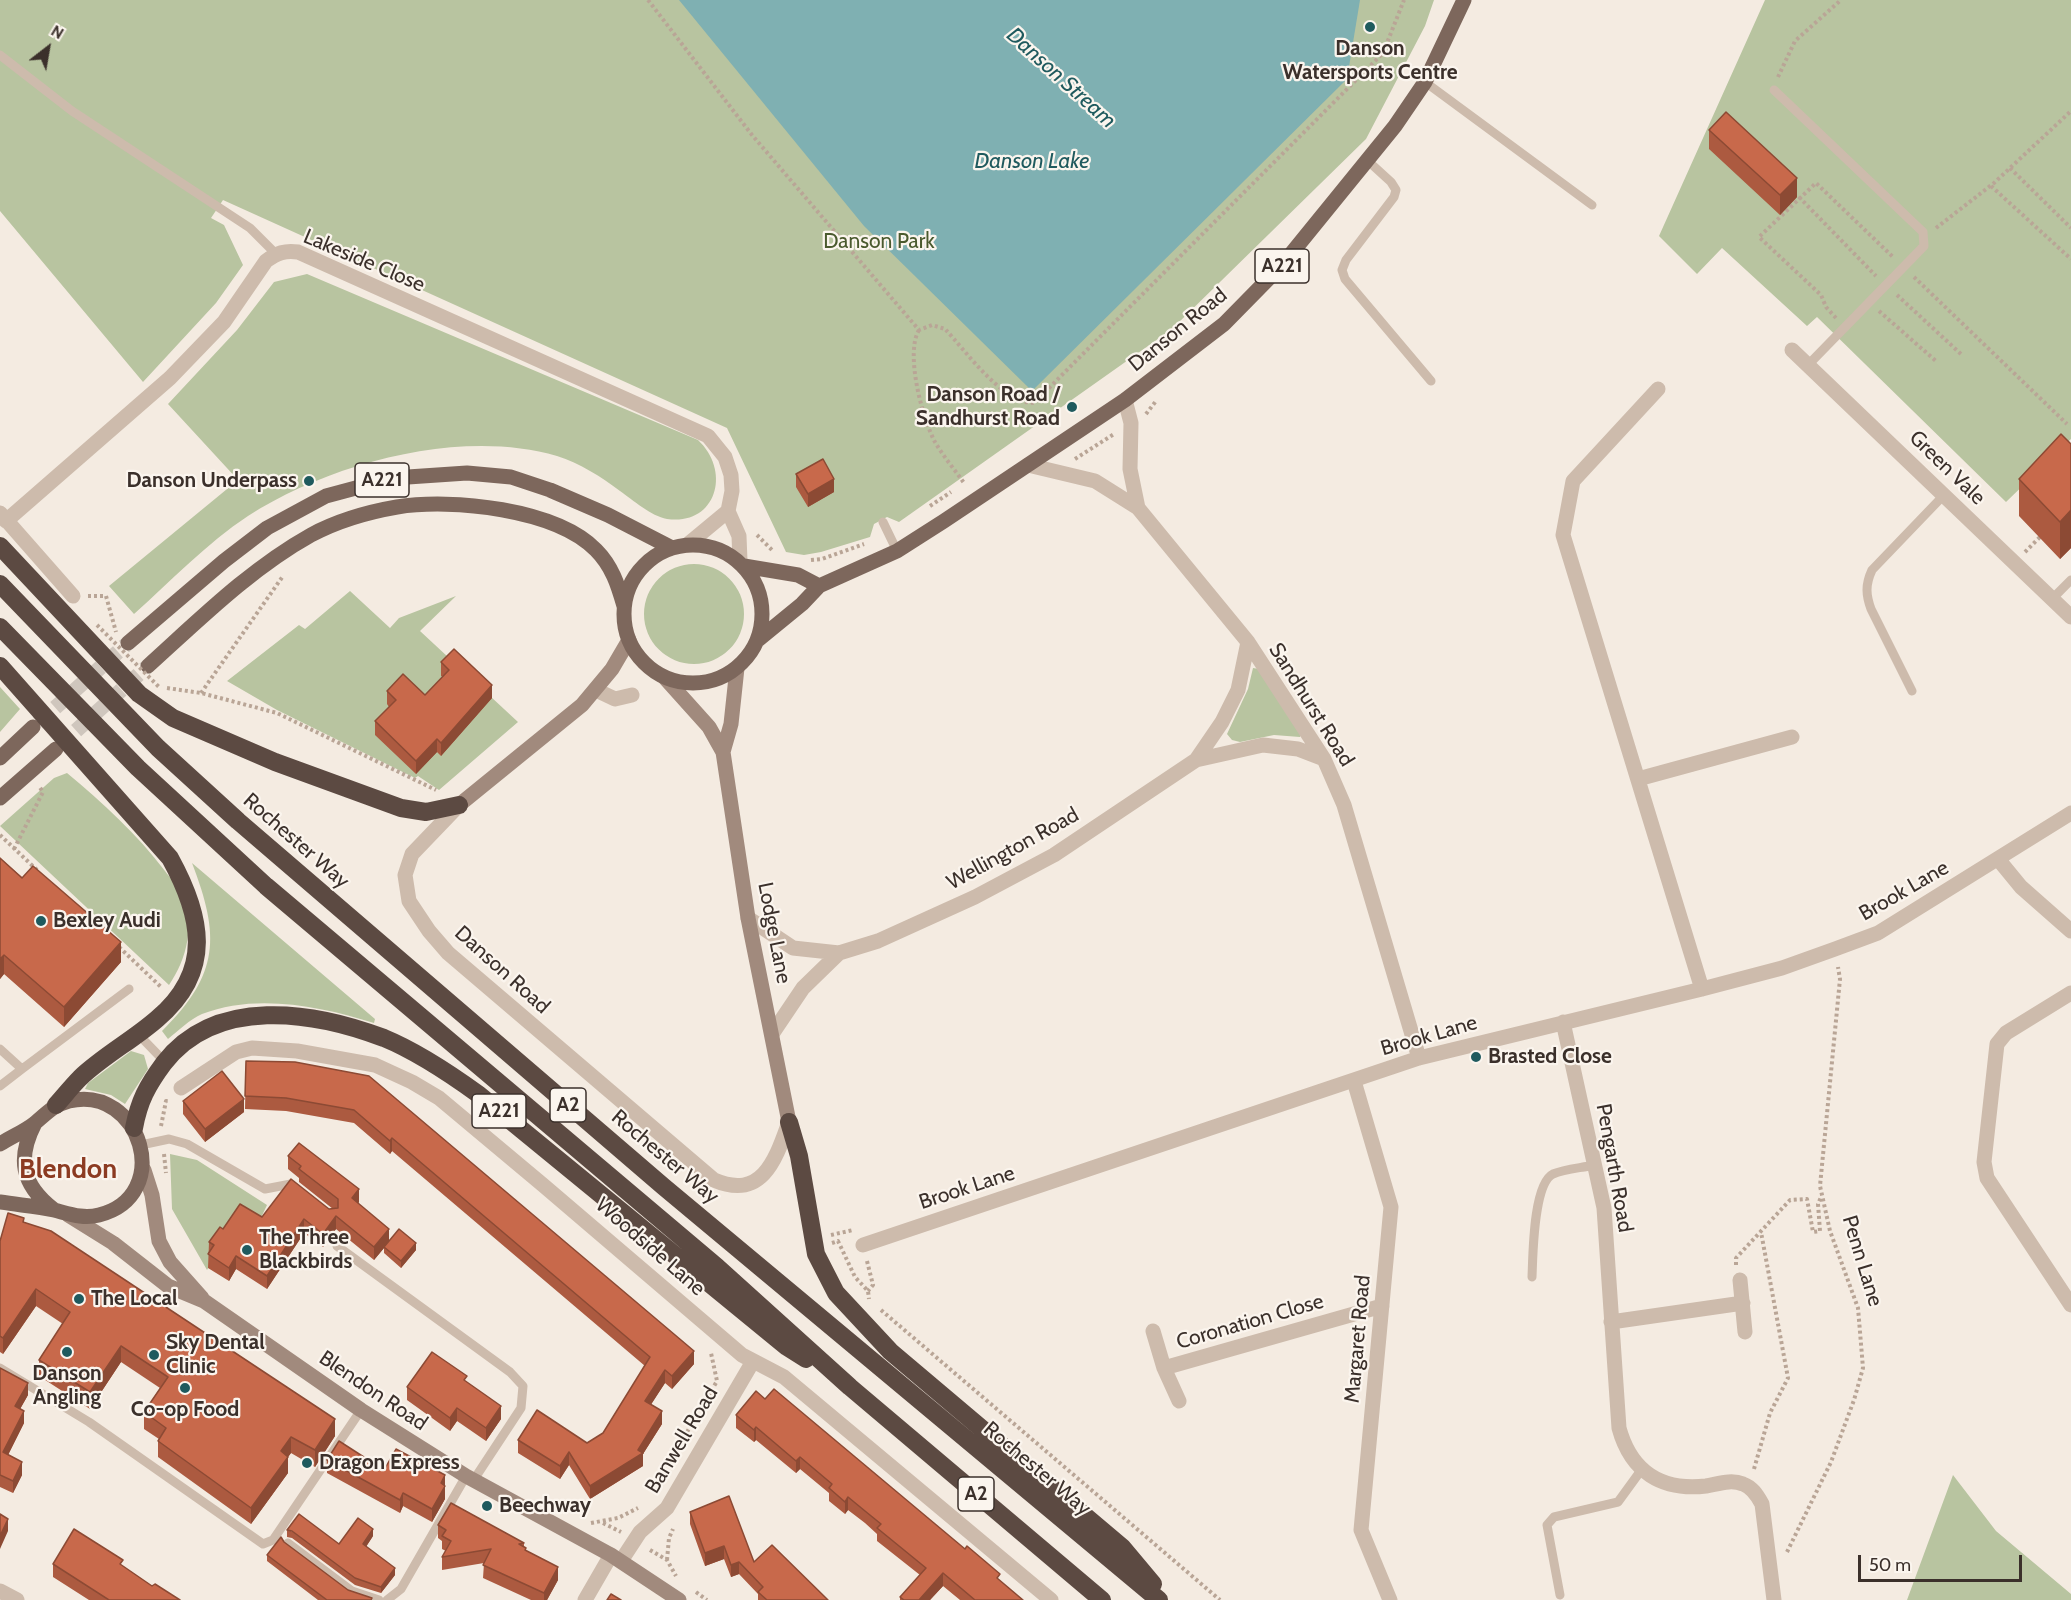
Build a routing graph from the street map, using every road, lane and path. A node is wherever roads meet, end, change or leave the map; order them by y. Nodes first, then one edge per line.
1 (648, 0) edge
2 (1404, 0) edge
3 (1464, 0) edge
4 (1841, 0) edge
5 (0, 56) edge
6 (1425, 82) junction
7 (1774, 90) joint
8 (2071, 111) edge
9 (1368, 160) junction
10 (2010, 168) junction
11 (1991, 186) junction
12 (1798, 197) junction
13 (1592, 205) dead end
14 (2071, 228) edge
15 (1923, 238) junction
16 (276, 254) junction
17 (2071, 259) edge
18 (1904, 267) junction
19 (1886, 285) junction
20 (1869, 302) junction
21 (1844, 327) junction
22 (919, 330) junction
23 (1792, 350) dead end
24 (1962, 355) dead end
25 (1937, 362) dead end
26 (1808, 365) junction
27 (1431, 381) dead end
28 (1658, 389) dead end
29 (1125, 400) junction
30 (2067, 424) dead end
31 (1116, 432) dead end
32 (1068, 464) dead end
33 (1028, 465) junction
34 (964, 483) dead end
35 (1944, 495) junction
36 (1138, 508) junction
37 (728, 511) junction
38 (3, 517) edge
39 (883, 522) dead end
40 (2047, 529) edge
41 (753, 530) dead end
42 (873, 540) dead end
43 (0, 546) edge
44 (679, 547) junction
45 (897, 551) junction
46 (778, 555) dead end
47 (805, 561) dead end
48 (2014, 563) junction
49 (742, 564) junction
50 (286, 572) dead end
51 (2071, 580) edge
52 (0, 584) edge
53 (819, 586) junction
54 (72, 596) joint
55 (2052, 599) junction
56 (624, 606) junction
57 (2071, 617) edge
58 (97, 625) dead end
59 (0, 627) edge
60 (628, 640) junction
61 (758, 640) junction
62 (1248, 642) junction
63 (128, 643) joint
64 (0, 666) edge
65 (148, 666) tunnel mouth
66 (737, 668) junction
67 (665, 678) junction
68 (596, 690) junction
69 (1912, 691) dead end
70 (201, 693) junction
71 (632, 695) dead end
72 (33, 727) tunnel mouth
73 (1791, 737) dead end
74 (56, 749) tunnel mouth
75 (723, 752) junction
76 (0, 758) edge
77 (1324, 759) junction
78 (1196, 760) junction
79 (1638, 779) junction
80 (44, 792) dead end
81 (0, 798) edge
82 (459, 806) junction
83 (2071, 813) edge
84 (0, 835) edge
85 (14, 849) junction
86 (1998, 859) junction
87 (40, 873) edge
88 (748, 918) junction
89 (2071, 931) edge
90 (116, 945) edge
91 (839, 953) junction
92 (1840, 979) dead end
93 (129, 989) dead end
94 (1702, 989) junction
95 (2071, 993) edge
96 (176, 1000) junction
97 (1563, 1022) junction
98 (138, 1034) junction
99 (772, 1034) junction
100 (0, 1049) edge
101 (1419, 1058) junction
102 (165, 1062) junction
103 (22, 1069) junction
104 (1354, 1081) junction
105 (0, 1086) edge
106 (180, 1095) joint
107 (56, 1106) junction
108 (789, 1122) junction
109 (35, 1123) junction
110 (137, 1136) junction
111 (163, 1140) junction
112 (0, 1144) edge
113 (1594, 1165) junction
114 (144, 1170) junction
115 (166, 1175) dead end
116 (1821, 1196) junction
117 (308, 1198) edge
118 (0, 1202) edge
119 (62, 1213) junction
120 (828, 1226) dead end
121 (1761, 1232) junction
122 (863, 1245) junction
123 (337, 1246) dead end
124 (1532, 1277) dead end
125 (1740, 1280) joint
126 (204, 1301) junction
127 (1743, 1303) junction
128 (2071, 1305) edge
129 (1382, 1306) junction
130 (1611, 1322) junction
131 (1153, 1331) dead end
132 (1745, 1332) dead end
133 (710, 1348) dead end
134 (752, 1363) junction
135 (0, 1368) edge
136 (1164, 1368) junction
137 (850, 1387) junction
138 (1179, 1401) dead end
139 (361, 1410) junction
140 (682, 1442) dead end
141 (1642, 1469) junction
142 (469, 1479) junction
143 (1749, 1487) junction
144 (647, 1504) dead end
145 (677, 1521) dead end
146 (586, 1522) dead end
147 (288, 1543) edge
148 (616, 1558) junction
149 (667, 1560) dead end
150 (1771, 1568) junction
151 (0, 1591) edge
152 (1560, 1595) dead end
153 (16, 1600) edge
154 (379, 1600) edge
155 (387, 1600) edge
156 (585, 1600) edge
157 (679, 1600) edge
158 (1051, 1600) edge
159 (1102, 1600) edge
160 (1159, 1600) edge
161 (1167, 1600) edge
162 (1220, 1600) edge
163 (1390, 1600) edge
164 (1774, 1600) edge

1 - 22 path
2 - 22 path
3 - 6 main road, Danson Road / A221
4 - 7 path
5 - 16 lane
6 - 9 main road, Danson Road / A221
6 - 13 lane
7 - 15 lane
8 - 10 path
9 - 27 lane
9 - 29 main road, Danson Road / A221
10 - 11 path
10 - 14 path
11 - 15 path
11 - 17 path
12 - 18 path
12 - 19 path
12 - 21 path
15 - 18 lane
16 - 37 street, Lakeside Close
16 - 38 street, Lakeside Close
18 - 19 lane
18 - 30 path
19 - 20 lane
19 - 24 path
20 - 21 lane
20 - 25 path
21 - 26 lane
22 - 34 path
23 - 26 street, Green Vale
26 - 35 street, Green Vale
28 - 79 street
29 - 33 main road, Danson Road / A221
29 - 36 street, Sandhurst Road
31 - 32 path
33 - 36 street, Sandhurst Road
33 - 45 main road, Danson Road / A221
35 - 48 street, Green Vale
35 - 69 lane
36 - 62 street, Sandhurst Road
37 - 44 street
37 - 49 street, Lakeside Close
38 - 54 street, Lakeside Close
39 - 45 lane
40 - 48 path
41 - 46 path
42 - 47 path
43 - 82 highway
44 - 49 main road
44 - 56 main road
44 - 63 main road, A221
45 - 53 main road, Danson Road / A221
48 - 55 street, Green Vale
49 - 53 main road
49 - 61 main road
50 - 70 path
51 - 55 lane
52 - 160 highway, Rochester Way / A2
53 - 61 main road, Danson Road / A221
54 - 63 path
55 - 57 street, Green Vale
56 - 60 main road
56 - 65 main road, A221
58 - 70 path, bridge
59 - 137 highway, A2
60 - 67 main road
60 - 68 main road, Danson Road
61 - 66 main road
62 - 77 street, Sandhurst Road
62 - 78 street, Wellington Road
64 - 96 highway
66 - 67 main road
66 - 75 main road, Lodge Lane
67 - 75 main road, Lodge Lane
68 - 71 street
68 - 82 main road, Danson Road
70 - 82 path
72 - 76 main road
73 - 79 street
74 - 81 main road
75 - 88 main road, Lodge Lane
77 - 78 street, Wellington Road
77 - 101 street, Sandhurst Road
78 - 91 street, Wellington Road
79 - 94 street
80 - 85 path
82 - 108 street, Danson Road
83 - 86 street, Brook Lane
84 - 85 path
85 - 87 path
86 - 89 street
86 - 94 street, Brook Lane
88 - 91 street, Wellington Road
88 - 99 main road, Lodge Lane
90 - 96 path
91 - 99 street, Wellington Road
92 - 116 path, Penn Lane
93 - 103 lane
94 - 97 street, Brook Lane
95 - 128 street
96 - 98 highway
97 - 101 street, Brook Lane
97 - 113 street, Pengarth Road
98 - 102 lane
98 - 107 highway
99 - 108 main road, Lodge Lane
100 - 103 lane
101 - 104 street, Brook Lane
102 - 110 highway, A221
102 - 137 highway, A221
103 - 105 lane
104 - 122 street, Brook Lane
104 - 129 street, Margaret Road
106 - 111 path
106 - 134 street, Woodside Lane
107 - 109 main road
107 - 110 main road
108 - 161 highway
109 - 112 main road
109 - 119 main road, Blendon Road
110 - 111 lane
110 - 114 main road, Blendon Road / A221
111 - 115 path
111 - 117 lane
113 - 124 lane
113 - 130 street, Pengarth Road
114 - 119 main road, Blendon Road
114 - 126 main road, Blendon Road
116 - 121 path
116 - 150 path, Penn Lane
118 - 119 main road, Blendon Road
119 - 126 main road, Blendon Road
120 - 122 path
121 - 125 path
121 - 143 path
122 - 162 path
123 - 142 lane
125 - 127 street
126 - 139 main road, Blendon Road
127 - 130 street
127 - 132 street
129 - 136 street, Coronation Close
129 - 163 street, Margaret Road
130 - 141 street, Pengarth Road
131 - 136 street, Coronation Close
133 - 140 path
134 - 148 street, Banwell Road
134 - 158 street, Woodside Lane
135 - 139 lane
136 - 138 street, Coronation Close
137 - 159 highway, A2
139 - 142 main road, Blendon Road
141 - 143 street
141 - 152 lane
142 - 148 main road, Blendon Road
142 - 155 lane
143 - 150 street
144 - 146 path
145 - 149 path
147 - 154 lane
148 - 156 street
148 - 157 main road, Blendon Road
150 - 164 street
151 - 153 street

